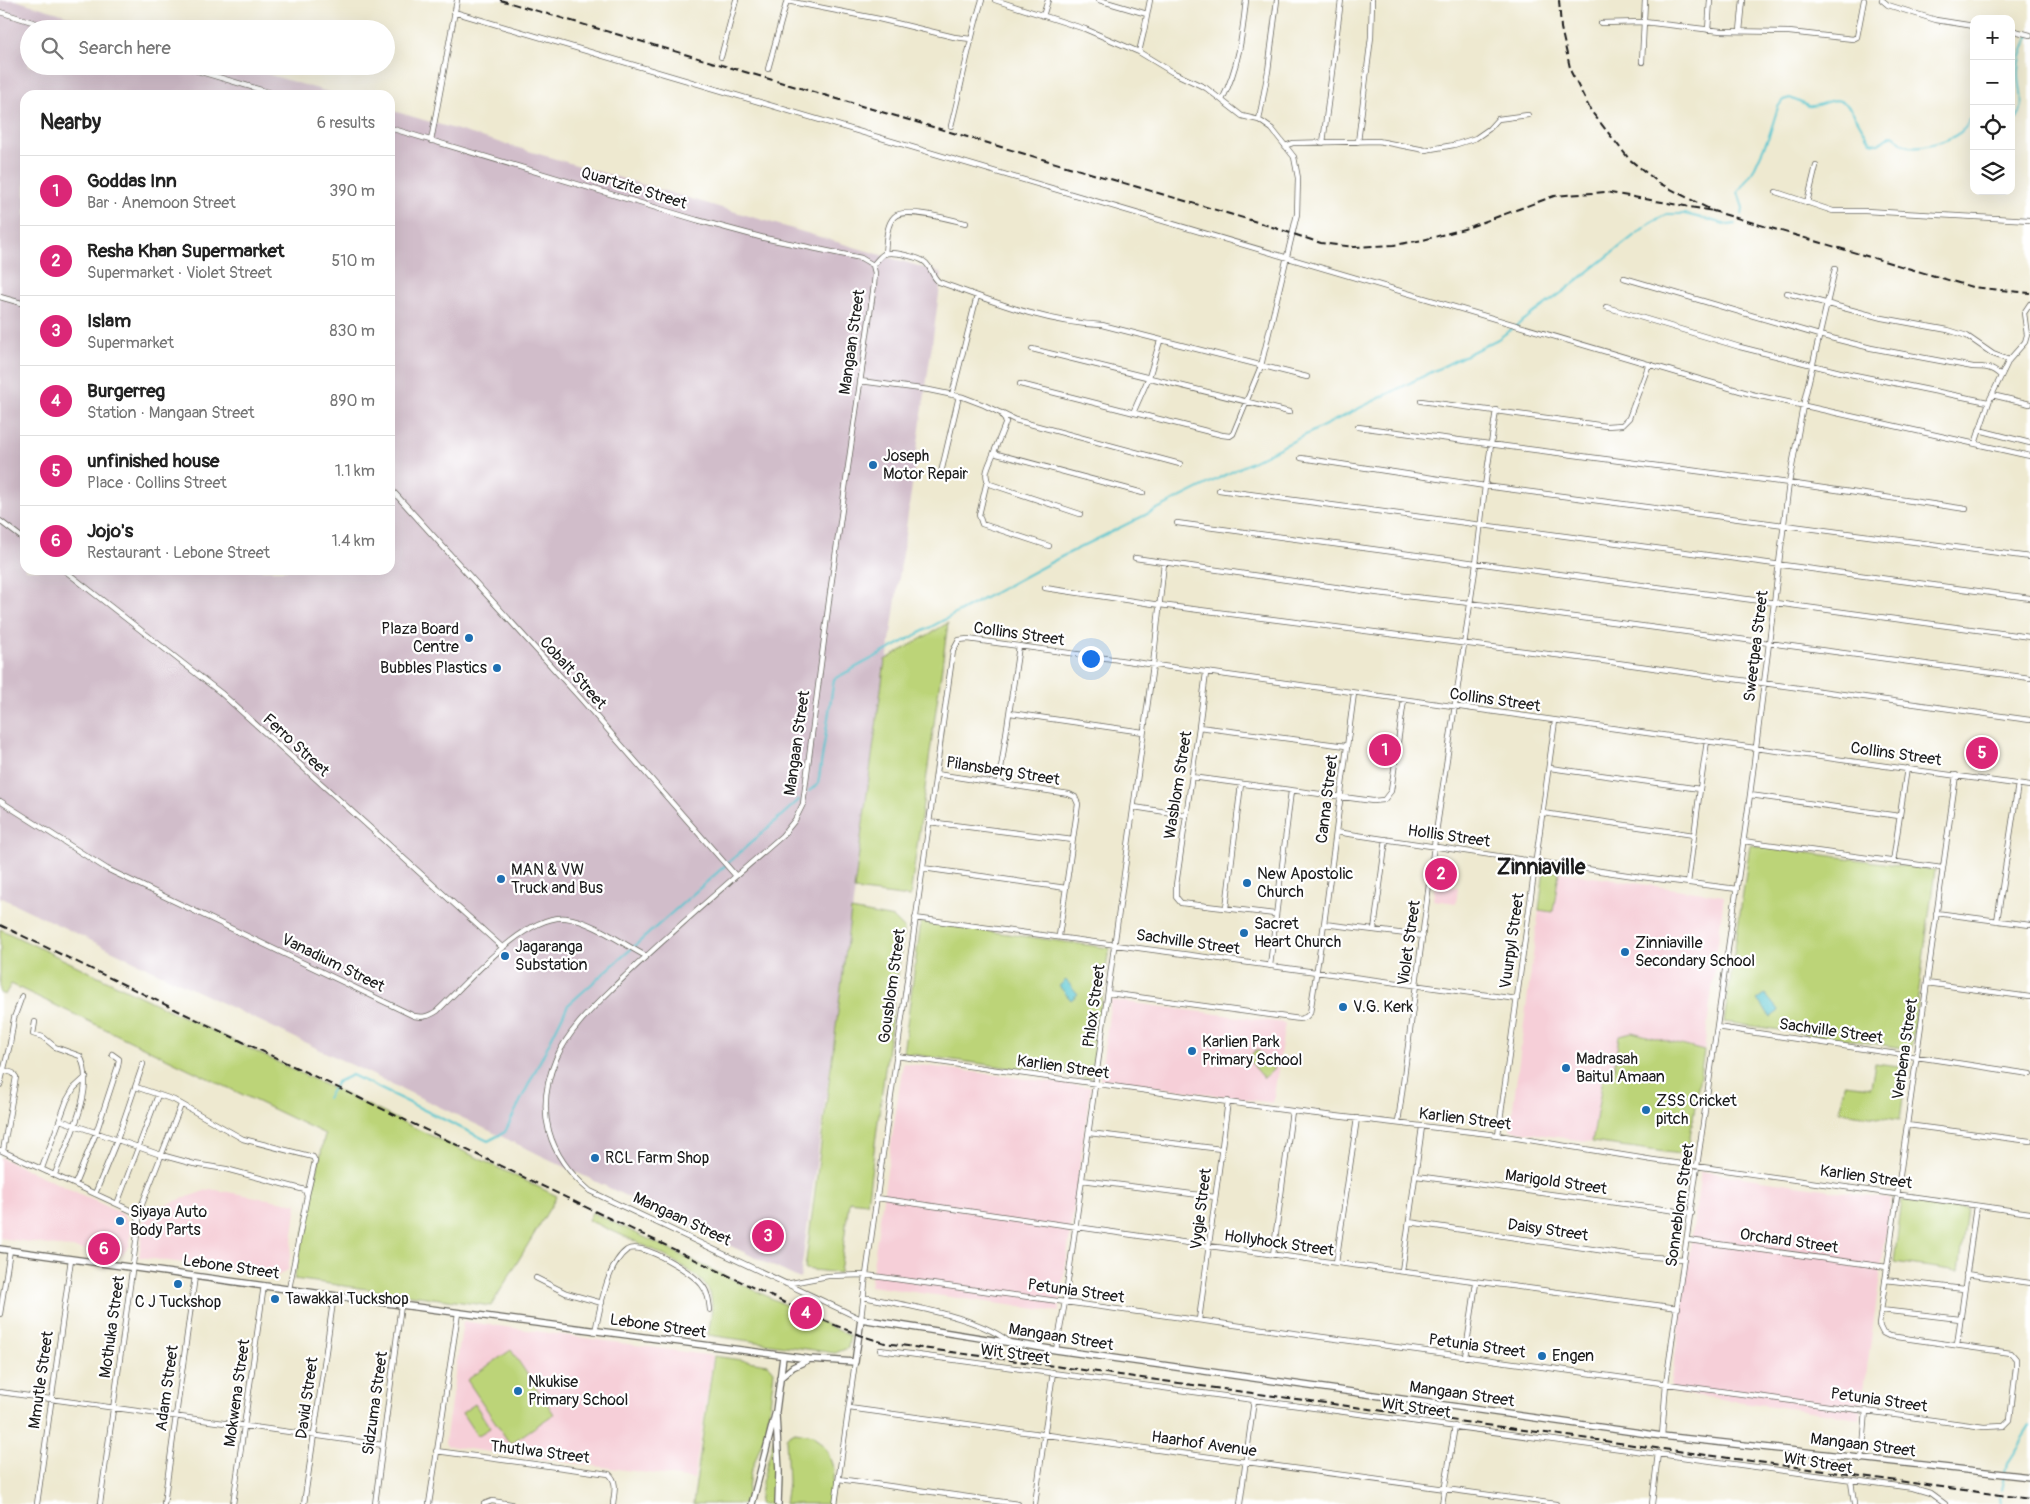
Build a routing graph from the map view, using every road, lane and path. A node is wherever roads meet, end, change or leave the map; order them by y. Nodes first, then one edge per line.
1 (457, 0) edge
2 (736, 0) edge
3 (982, 0) edge
4 (995, 0) edge
5 (1048, 0) edge
6 (1099, 0) edge
7 (1150, 0) edge
8 (1246, 0) edge
9 (1277, 0) edge
10 (1340, 0) edge
11 (1372, 0) edge
12 (1646, 0) edge
13 (1710, 0) edge
14 (1743, 0) edge
15 (1864, 0) edge
16 (1882, 0) edge
17 (787, 1) edge
18 (0, 12) edge
19 (454, 12) junction
20 (1147, 14) junction
21 (1043, 16) junction
22 (26, 20) edge
23 (1644, 22) junction
24 (1601, 23) dead end
25 (1970, 25) edge
26 (1708, 30) junction
27 (1740, 31) junction
28 (2015, 31) edge
29 (2028, 34) edge
30 (971, 39) junction
31 (1139, 52) junction
32 (721, 57) dead end
33 (1642, 62) dead end
34 (768, 69) dead end
35 (211, 75) edge
36 (261, 90) edge
37 (1222, 100) junction
38 (1528, 115) dead end
39 (1259, 120) junction
40 (951, 126) dead end
41 (395, 130) edge
42 (431, 141) junction
43 (1358, 142) junction
44 (1323, 143) junction
45 (1285, 146) junction
46 (1816, 166) dead end
47 (1776, 192) dead end
48 (1807, 203) junction
49 (2030, 220) edge
50 (966, 223) dead end
51 (885, 254) junction
52 (1287, 258) junction
53 (872, 265) junction
54 (1835, 269) dead end
55 (1624, 278) dead end
56 (1787, 293) dead end
57 (977, 296) junction
58 (0, 298) edge
59 (20, 303) edge
60 (2030, 304) edge
61 (1826, 305) junction
62 (1606, 307) dead end
63 (1819, 335) junction
64 (1160, 341) junction
65 (1032, 349) dead end
66 (2009, 360) junction
67 (1649, 364) junction
68 (1812, 365) junction
69 (1260, 366) junction
70 (2001, 376) junction
71 (1149, 377) junction
72 (1307, 377) dead end
73 (860, 381) junction
74 (1020, 384) dead end
75 (952, 395) junction
76 (1992, 395) junction
77 (959, 396) junction
78 (1421, 401) dead end
79 (1988, 402) junction
80 (1247, 403) junction
81 (2030, 404) edge
82 (1803, 406) junction
83 (1496, 410) junction
84 (1290, 412) dead end
85 (1001, 413) junction
86 (1133, 413) junction
87 (1358, 427) dead end
88 (1980, 430) junction
89 (2030, 443) edge
90 (1975, 444) junction
91 (1491, 445) junction
92 (994, 452) junction
93 (2030, 456) edge
94 (1301, 458) dead end
95 (1180, 464) dead end
96 (940, 477) dead end
97 (986, 481) junction
98 (1789, 483) junction
99 (1485, 486) junction
100 (1218, 490) dead end
101 (1143, 493) dead end
102 (395, 494) edge
103 (1966, 509) dead end
104 (1080, 514) dead end
105 (0, 521) edge
106 (1176, 523) dead end
107 (1480, 524) junction
108 (1785, 524) junction
109 (20, 536) edge
110 (1049, 546) dead end
111 (2030, 557) edge
112 (1134, 558) dead end
113 (1164, 563) junction
114 (1779, 563) junction
115 (1476, 564) junction
116 (70, 575) edge
117 (1045, 588) dead end
118 (2030, 598) edge
119 (1470, 602) junction
120 (1773, 602) junction
121 (1160, 605) junction
122 (2030, 637) edge
123 (957, 642) joint
124 (1768, 642) junction
125 (1465, 644) junction
126 (1019, 646) junction
127 (1153, 665) junction
128 (1206, 673) junction
129 (2030, 678) edge
130 (1764, 684) junction
131 (1354, 693) junction
132 (1404, 700) junction
133 (1455, 708) junction
134 (1010, 713) junction
135 (2030, 720) edge
136 (1555, 721) junction
137 (1199, 727) junction
138 (1144, 732) junction
139 (1708, 741) junction
140 (1346, 746) junction
141 (1756, 747) junction
142 (1550, 768) junction
143 (1907, 768) junction
144 (936, 774) junction
145 (1956, 775) junction
146 (1192, 777) junction
147 (999, 782) junction
148 (1242, 784) junction
149 (2018, 784) junction
150 (2030, 786) edge
151 (1700, 789) junction
152 (1291, 791) junction
153 (1750, 795) junction
154 (1341, 797) junction
155 (0, 801) edge
156 (1134, 807) junction
157 (1543, 813) junction
158 (1185, 815) junction
159 (1900, 816) junction
160 (929, 822) junction
161 (1336, 832) junction
162 (1694, 835) junction
163 (1386, 839) junction
164 (1073, 840) junction
165 (1744, 841) junction
166 (1434, 846) junction
167 (1536, 861) junction
168 (1893, 862) junction
169 (923, 868) junction
170 (1942, 868) junction
171 (736, 876) junction
172 (1688, 883) junction
173 (1066, 888) junction
174 (1737, 889) junction
175 (1226, 908) junction
176 (1936, 913) junction
177 (1275, 914) junction
178 (915, 918) junction
179 (1997, 921) junction
180 (1324, 924) junction
181 (2030, 925) edge
182 (1374, 930) junction
183 (1059, 936) junction
184 (1423, 936) junction
185 (1115, 945) junction
186 (503, 948) junction
187 (646, 956) junction
188 (1270, 966) junction
189 (1316, 972) junction
190 (1927, 983) junction
191 (1416, 986) junction
192 (1108, 993) junction
193 (22, 996) dead end
194 (2030, 998) edge
195 (1517, 999) junction
196 (34, 1022) dead end
197 (1718, 1027) junction
198 (112, 1054) dead end
199 (896, 1056) junction
200 (1918, 1056) junction
201 (143, 1064) dead end
202 (2, 1069) edge
203 (2030, 1074) edge
204 (86, 1077) junction
205 (1095, 1084) junction
206 (0, 1085) edge
207 (136, 1087) junction
208 (158, 1095) junction
209 (1228, 1101) junction
210 (181, 1105) junction
211 (1292, 1111) junction
212 (1357, 1118) junction
213 (60, 1120) junction
214 (1398, 1124) junction
215 (74, 1125) junction
216 (1907, 1125) junction
217 (1422, 1127) junction
218 (96, 1133) junction
219 (1089, 1133) junction
220 (1498, 1136) junction
221 (117, 1140) junction
222 (2030, 1141) edge
223 (139, 1147) junction
224 (1222, 1149) junction
225 (2, 1151) edge
226 (161, 1155) junction
227 (1698, 1166) junction
228 (42, 1168) junction
229 (55, 1174) junction
230 (1416, 1176) junction
231 (1082, 1180) junction
232 (75, 1184) junction
233 (95, 1194) junction
234 (1898, 1194) junction
235 (307, 1196) junction
236 (877, 1198) junction
237 (1215, 1198) junction
238 (118, 1204) junction
239 (1976, 1206) junction
240 (1692, 1212) junction
241 (2030, 1213) edge
242 (139, 1220) junction
243 (1409, 1222) junction
244 (1076, 1226) junction
245 (1688, 1240) junction
246 (1209, 1246) junction
247 (0, 1249) edge
248 (10, 1250) junction
249 (1273, 1255) junction
250 (71, 1259) junction
251 (1684, 1259) junction
252 (1336, 1263) junction
253 (1887, 1267) junction
254 (133, 1268) junction
255 (1402, 1271) junction
256 (866, 1274) junction
257 (1966, 1274) junction
258 (195, 1276) junction
259 (536, 1278) dead end
260 (1885, 1280) junction
261 (2030, 1282) edge
262 (1476, 1283) junction
263 (786, 1284) junction
264 (264, 1285) junction
265 (289, 1289) junction
266 (1964, 1289) junction
267 (334, 1295) junction
268 (864, 1297) junction
269 (1065, 1302) junction
270 (602, 1303) junction
271 (401, 1306) junction
272 (1678, 1308) junction
273 (710, 1310) dead end
274 (1881, 1310) junction
275 (458, 1313) junction
276 (0, 1314) edge
277 (861, 1319) junction
278 (1960, 1319) junction
279 (1199, 1320) junction
280 (595, 1332) junction
281 (1011, 1343) junction
282 (1957, 1345) junction
283 (880, 1350) dead end
284 (1056, 1350) junction
285 (783, 1357) junction
286 (1465, 1357) junction
287 (809, 1359) junction
288 (855, 1362) junction
289 (1054, 1372) junction
290 (779, 1380) junction
291 (1666, 1383) junction
292 (0, 1392) edge
293 (50, 1399) junction
294 (1254, 1400) junction
295 (113, 1408) junction
296 (849, 1408) junction
297 (1866, 1410) junction
298 (776, 1411) junction
299 (176, 1416) junction
300 (245, 1426) junction
301 (1454, 1426) junction
302 (314, 1435) junction
303 (1045, 1435) junction
304 (1662, 1436) junction
305 (383, 1445) junction
306 (436, 1451) junction
307 (1658, 1453) junction
308 (1862, 1460) junction
309 (1246, 1462) junction
310 (2030, 1477) edge
311 (838, 1479) junction
312 (1851, 1480) junction
313 (1444, 1489) junction
314 (1938, 1497) junction
315 (37, 1504) edge
316 (100, 1504) edge
317 (164, 1504) edge
318 (233, 1504) edge
319 (304, 1504) edge
320 (375, 1504) edge
321 (429, 1504) edge
322 (484, 1504) edge
323 (511, 1504) edge
324 (613, 1504) edge
325 (752, 1504) edge
326 (778, 1504) edge
327 (834, 1504) edge
328 (1018, 1504) edge
329 (1035, 1504) edge
330 (1240, 1504) edge
331 (1442, 1504) edge
332 (1556, 1504) edge
333 (1652, 1504) edge
334 (1854, 1504) edge
335 (1935, 1504) edge
336 (1945, 1504) edge

1 - 19 street
2 - 32 street
3 - 30 street
4 - 21 street
5 - 21 street
6 - 20 street
7 - 20 street
8 - 37 street
9 - 39 street
10 - 44 street
11 - 43 street
12 - 23 street
13 - 26 street
14 - 27 street
15 - 27 street
16 - 25 street
17 - 30 street
17 - 34 street
18 - 22 street
19 - 42 street
19 - 52 street
20 - 31 street
21 - 31 street
23 - 24 street
23 - 26 street
23 - 33 street
26 - 27 street
28 - 29 street
30 - 40 street
31 - 37 street
35 - 36 street
37 - 39 street
38 - 43 street
39 - 45 street
41 - 42 street, Quartzite Street
42 - 53 street, Quartzite Street
43 - 44 street
44 - 45 street
45 - 52 street
46 - 48 street
47 - 48 street
48 - 49 street
50 - 51 street
51 - 53 street
51 - 57 street
52 - 67 street
52 - 69 street
53 - 73 street, Mangaan Street
54 - 61 street, Sweetpea Street
55 - 63 street
56 - 61 street
57 - 64 street
57 - 75 street
58 - 59 street
60 - 66 street
61 - 63 street, Sweetpea Street
61 - 66 street
62 - 68 street
63 - 68 street, Sweetpea Street
63 - 70 street
64 - 69 street
64 - 71 street
65 - 71 street
66 - 70 street
67 - 82 street
67 - 83 street
68 - 79 street
68 - 82 street, Sweetpea Street
69 - 72 street
69 - 80 street
70 - 76 street
71 - 80 street
71 - 86 street
73 - 75 street
73 - 171 street, Mangaan Street
74 - 86 street
75 - 77 street
76 - 79 street
76 - 81 street
77 - 85 street
77 - 96 street
78 - 83 street
79 - 88 street
80 - 84 street
80 - 86 street
82 - 90 street
82 - 98 street, Sweetpea Street
83 - 91 street, Violet Street
85 - 92 street
85 - 95 street
87 - 91 street
88 - 89 street
88 - 90 street
90 - 93 street
91 - 98 street
91 - 99 street, Violet Street
92 - 97 street
92 - 101 street
94 - 99 street
97 - 104 street
97 - 110 street
98 - 103 street
98 - 108 street, Sweetpea Street
99 - 107 street, Violet Street
99 - 108 street
100 - 107 street
102 - 171 street, Cobalt Street
105 - 109 street
106 - 115 street
107 - 114 street
107 - 115 street, Violet Street
108 - 111 street
108 - 114 street, Sweetpea Street
112 - 113 street
113 - 119 street
113 - 121 street, Phlox Street
114 - 118 street
114 - 120 street, Sweetpea Street
115 - 119 street, Violet Street
115 - 120 street
116 - 186 street, Ferro Street
117 - 121 street
119 - 124 street
119 - 125 street, Violet Street
120 - 122 street
120 - 124 street, Sweetpea Street
121 - 125 street
121 - 127 street, Phlox Street
123 - 126 street, Collins Street
123 - 144 street, Gousblom Street
124 - 129 street
124 - 130 street, Sweetpea Street
125 - 130 street
125 - 133 street, Violet Street
126 - 127 street, Collins Street
126 - 134 street
127 - 128 street, Collins Street
127 - 138 street, Phlox Street
128 - 131 street, Collins Street
128 - 137 street, Wasblom Street
130 - 135 street
130 - 141 street, Sweetpea Street
131 - 132 street, Collins Street
131 - 140 street, Canna Street
132 - 133 street, Collins Street
132 - 154 street
133 - 136 street, Collins Street
133 - 166 street, Violet Street
134 - 138 street
134 - 147 street
136 - 139 street, Collins Street
136 - 142 street, Vuurpyl Street
137 - 140 street
137 - 146 street, Wasblom Street
138 - 156 street, Phlox Street
139 - 141 street, Collins Street
139 - 151 street
140 - 154 street, Canna Street
141 - 143 street, Collins Street
141 - 153 street, Sweetpea Street
142 - 151 street
142 - 157 street, Vuurpyl Street
143 - 145 street, Collins Street
143 - 159 street
144 - 147 street, Pilansberg Street
144 - 160 street, Gousblom Street
145 - 149 street, Collins Street
145 - 170 street, Verbena Street
146 - 148 street
146 - 158 street, Wasblom Street
147 - 164 street, Pilansberg Street
148 - 152 street
148 - 175 street
149 - 150 street, Collins Street
149 - 179 street
151 - 162 street
152 - 154 street
152 - 177 street
153 - 159 street
153 - 165 street, Sweetpea Street
154 - 161 street, Canna Street
155 - 186 street, Vanadium Street
156 - 158 street
156 - 185 street, Phlox Street
157 - 162 street
157 - 167 street, Vuurpyl Street
158 - 175 street, Wasblom Street
159 - 168 street
160 - 164 street
160 - 169 street, Gousblom Street
161 - 163 street, Hollis Street
161 - 180 street, Canna Street
162 - 172 street
163 - 166 street, Hollis Street
163 - 182 street
164 - 173 street, Pilansberg Street
165 - 168 street
165 - 174 street, Sweetpea Street
166 - 167 street, Hollis Street
166 - 184 street, Violet Street
167 - 172 street, Hollis Street
167 - 195 street, Vuurpyl Street
168 - 170 street
169 - 173 street
169 - 178 street, Gousblom Street
170 - 176 street, Verbena Street
171 - 187 street, Mangaan Street
172 - 174 street, Hollis Street
173 - 183 street, Pilansberg Street
174 - 197 street, Sonneblom Street
175 - 177 street
176 - 179 street
176 - 190 street, Verbena Street
177 - 188 street
178 - 183 street, Sachville Street
178 - 199 street, Gousblom Street
179 - 181 street
180 - 182 street
180 - 189 street, Canna Street
182 - 184 street
183 - 185 street, Sachville Street
184 - 191 street, Violet Street
185 - 188 street, Sachville Street
185 - 192 street, Phlox Street
186 - 187 street, Vanadium Street
187 - 263 street, Mangaan Street
188 - 189 street, Sachville Street
189 - 191 street, Sachville Street
189 - 192 street, Canna Street
190 - 194 street
190 - 200 street, Verbena Street
191 - 195 street, Sachville Street
191 - 214 street, Violet Street
192 - 205 street, Phlox Street
193 - 202 street
195 - 220 street, Vuurpyl Street
196 - 204 street
197 - 200 street, Sachville Street
197 - 227 street, Sonneblom Street
198 - 218 street
199 - 205 street, Karlien Street
199 - 236 street, Gousblom Street
200 - 203 street, Sachville Street
200 - 216 street, Verbena Street
201 - 207 street
202 - 206 street
202 - 225 street
204 - 213 street
204 - 215 street
205 - 209 street, Karlien Street
205 - 219 street, Phlox Street
207 - 208 street
207 - 221 street
208 - 210 street
208 - 223 street
209 - 211 street, Karlien Street
209 - 224 street, Vygie Street
210 - 226 street, Mothuka Street
210 - 235 street
211 - 212 street, Karlien Street
211 - 249 street
212 - 214 street, Karlien Street
212 - 252 street
213 - 215 street
213 - 228 street
214 - 217 street, Karlien Street
215 - 218 street
215 - 229 street
216 - 222 street
216 - 234 street, Verbena Street
217 - 220 street, Karlien Street
217 - 230 street
218 - 221 street
218 - 232 street
219 - 224 street
219 - 231 street, Phlox Street
220 - 227 street, Karlien Street
221 - 223 street
221 - 233 street
223 - 226 street
223 - 238 street
224 - 237 street, Vygie Street
225 - 228 street
226 - 235 street
226 - 242 street, Mothuka Street
227 - 234 street, Karlien Street
227 - 240 street, Sonneblom Street
228 - 229 street
229 - 232 street
230 - 240 street, Marigold Street
230 - 243 street
231 - 237 street
231 - 244 street, Phlox Street
232 - 233 street
233 - 238 street
234 - 239 street, Karlien Street
234 - 253 street, Verbena Street
235 - 265 street
236 - 244 street, Hollyhock Street
236 - 256 street, Gousblom Street
237 - 246 street, Vygie Street
238 - 242 street
239 - 241 street, Karlien Street
239 - 257 street
240 - 245 street, Sonneblom Street
242 - 254 street, Mothuka Street
243 - 251 street, Daisy Street
243 - 255 street
244 - 246 street, Hollyhock Street
244 - 269 street, Phlox Street
245 - 251 street, Sonneblom Street
245 - 253 street, Orchard Street
246 - 249 street, Hollyhock Street
246 - 279 street, Vygie Street
247 - 248 street, Lebone Street
248 - 250 street, Lebone Street
248 - 276 street
249 - 252 street, Hollyhock Street
250 - 254 street, Lebone Street
250 - 293 street, Mmutle Street
251 - 272 street, Sonneblom Street
252 - 255 street, Hollyhock Street
253 - 260 street, Verbena Street
254 - 258 street, Lebone Street
254 - 295 street, Mothuka Street
255 - 262 street, Hollyhock Street
256 - 263 street, Petunia Street
256 - 268 street, Gousblom Street
256 - 269 street, Petunia Street
257 - 261 street
257 - 266 street
258 - 264 street, Lebone Street
258 - 299 street, Adam Street
259 - 270 street
260 - 266 street
260 - 274 street, Verbena Street
262 - 272 street, Hollyhock Street
262 - 286 street
263 - 277 street, Mangaan Street
264 - 265 street, Lebone Street
264 - 300 street, Mokwena Street
265 - 267 street, Lebone Street
266 - 278 street
267 - 271 street, Lebone Street
267 - 302 street, David Street
268 - 277 street, Gousblom Street
268 - 281 street
269 - 279 street, Petunia Street
269 - 284 street, Phlox Street
270 - 273 street
270 - 280 street
271 - 275 street, Lebone Street
271 - 305 street, Sidzuma Street
272 - 291 street, Sonneblom Street
274 - 278 street
274 - 282 street, Verbena Street
275 - 280 street, Lebone Street
275 - 306 street
277 - 281 street, Mangaan Street
277 - 288 street, Gousblom Street
278 - 282 street
279 - 286 street, Petunia Street
280 - 285 street, Lebone Street
281 - 284 street, Mangaan Street
282 - 297 street, Petunia Street
283 - 289 street, Wit Street
284 - 304 street, Mangaan Street
285 - 287 street, Lebone Street
285 - 290 street
286 - 291 street, Petunia Street
287 - 288 street, Lebone Street
287 - 290 street
288 - 296 street
289 - 294 street, Wit Street
289 - 303 street
290 - 298 street
291 - 297 street, Petunia Street
291 - 304 street, Sonneblom Street
292 - 293 street
293 - 295 street
293 - 315 street, Mmutle Street
294 - 301 street, Wit Street
294 - 309 street
295 - 299 street
295 - 316 street, Mothuka Street
296 - 303 street, Haarhof Avenue
296 - 311 street
297 - 308 street
298 - 325 street
298 - 326 street
299 - 300 street
299 - 317 street, Adam Street
300 - 302 street
300 - 318 street, Mokwena Street
301 - 307 street, Wit Street
301 - 313 street
302 - 305 street
302 - 319 street, David Street
303 - 309 street, Haarhof Avenue
303 - 329 street
304 - 308 street, Mangaan Street
305 - 320 street, Sidzuma Street
306 - 321 street
306 - 324 street, Thutlwa Street
307 - 312 street, Wit Street
307 - 333 street
308 - 310 street, Mangaan Street
309 - 313 street, Haarhof Avenue
309 - 330 street
311 - 327 street
311 - 328 street
312 - 314 street, Wit Street
312 - 334 street
313 - 331 street
313 - 332 street, Haarhof Avenue
314 - 335 street
314 - 336 street, Wit Street
322 - 323 street

